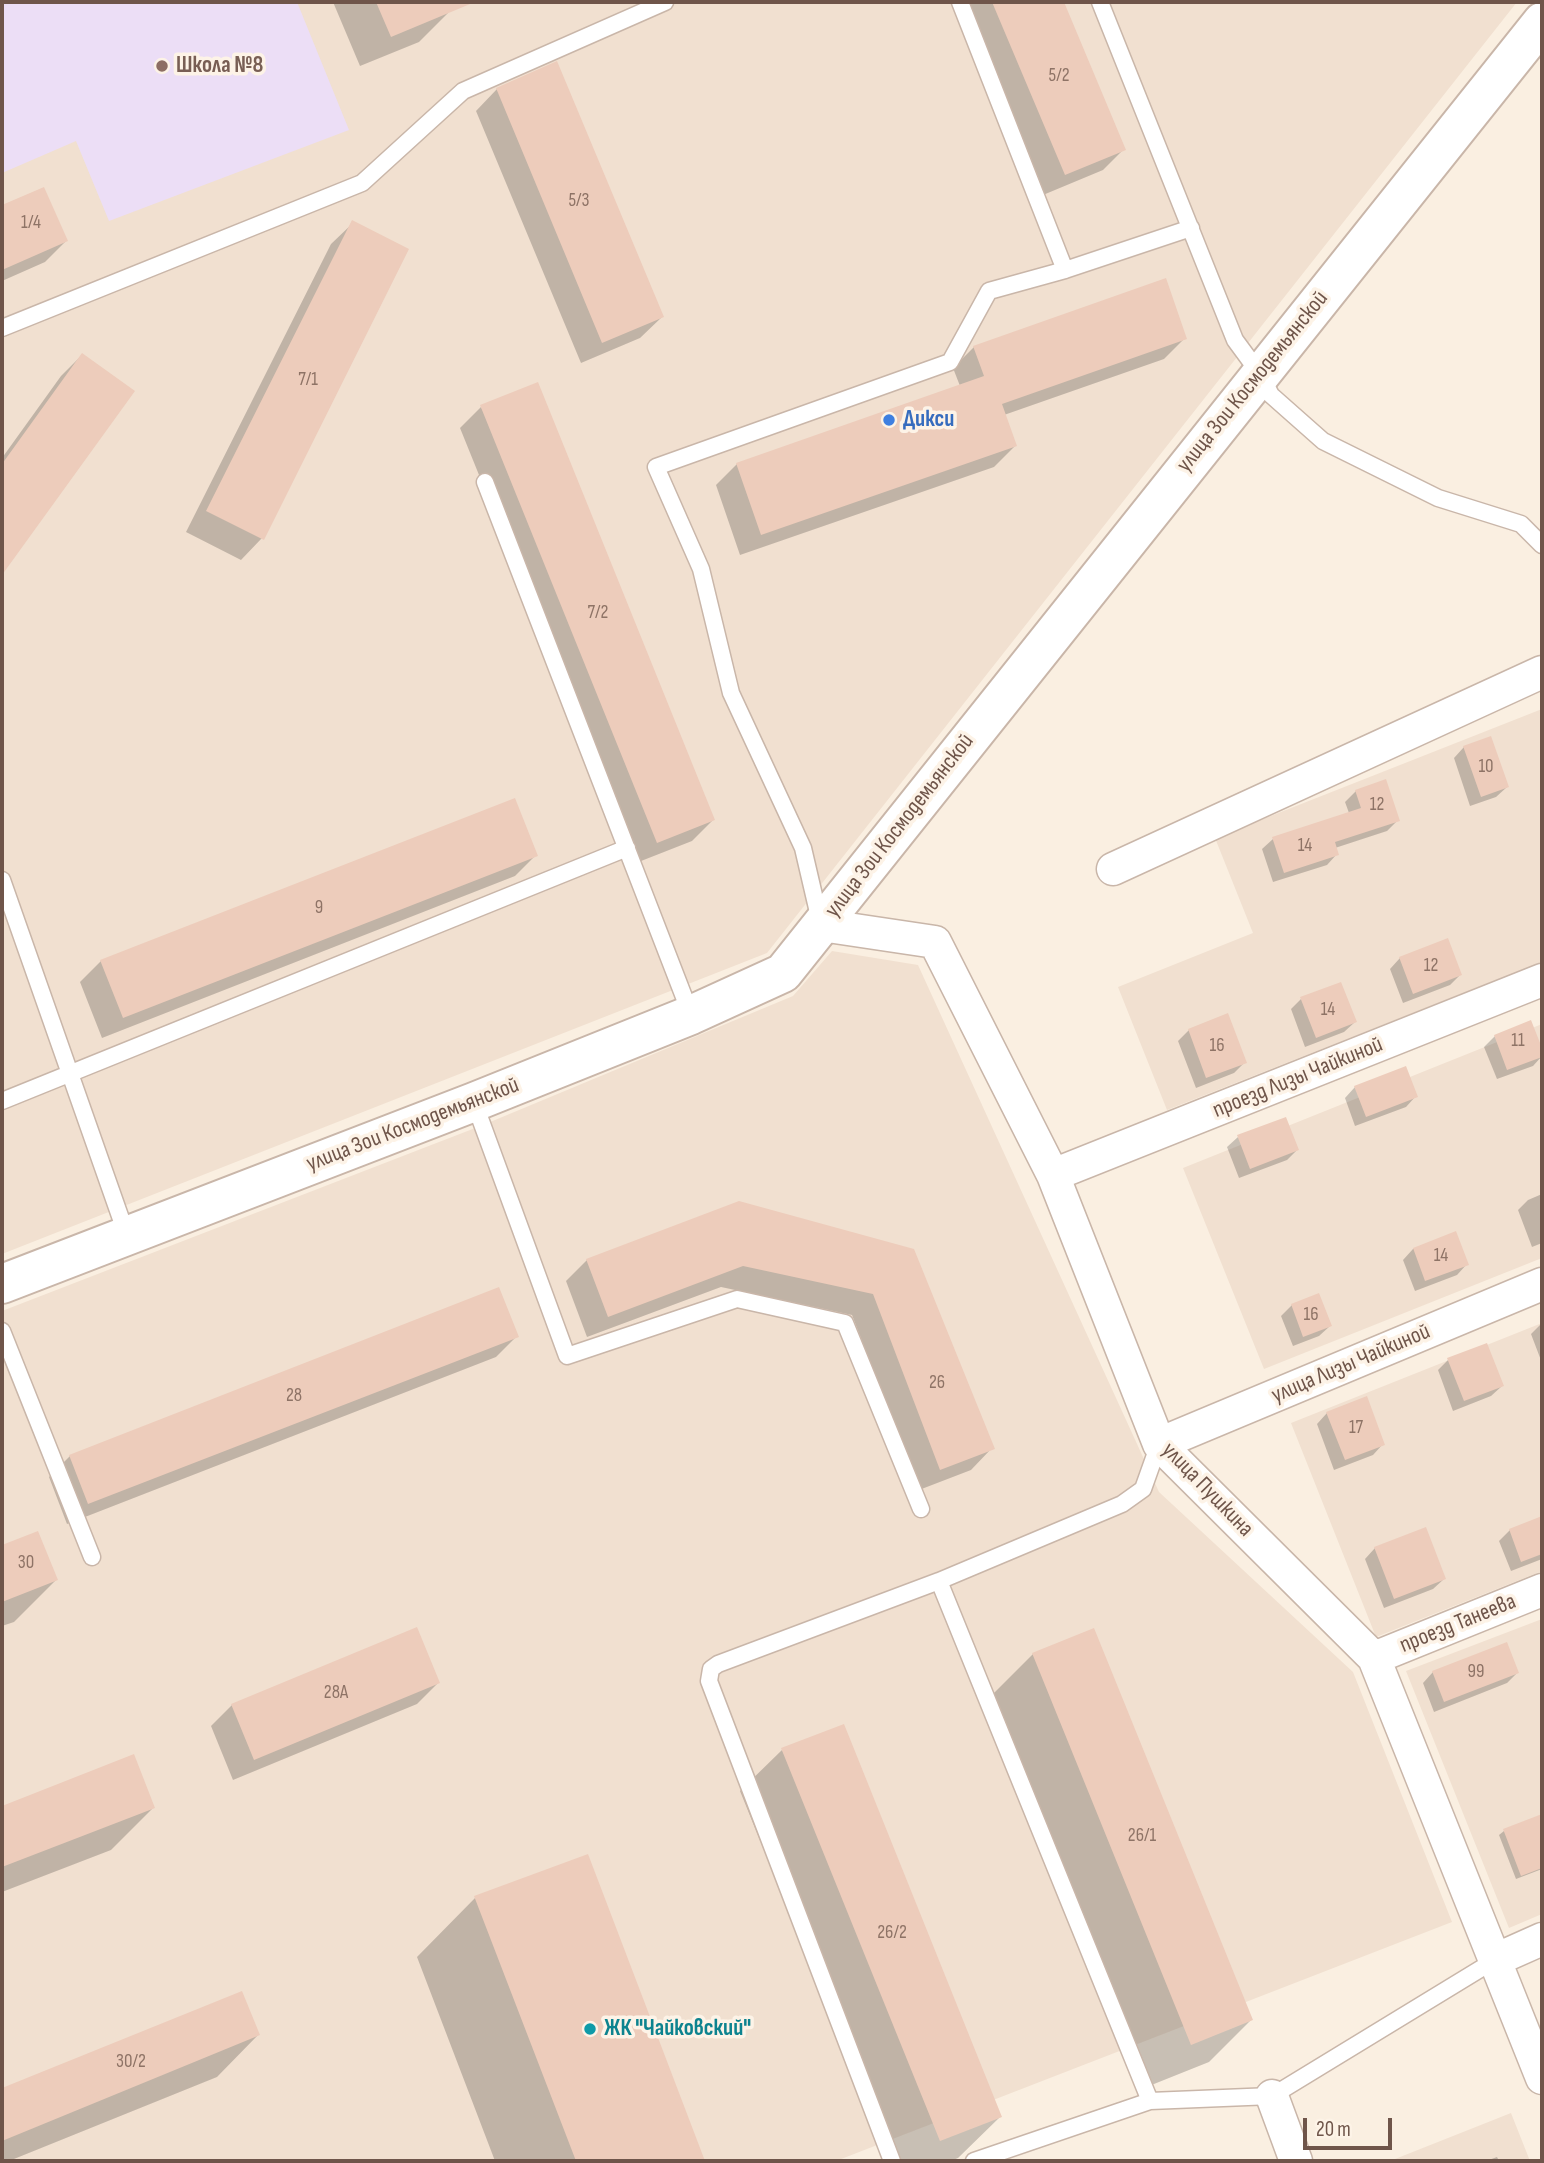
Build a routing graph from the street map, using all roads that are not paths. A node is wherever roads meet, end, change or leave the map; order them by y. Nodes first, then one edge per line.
1 (665, 2) edge
2 (960, 2) edge
3 (1100, 2) edge
4 (1542, 22) edge
5 (1191, 228) junction
6 (1065, 270) junction
7 (2, 328) edge
8 (1260, 374) junction
9 (485, 482) dead end
10 (1521, 524) junction
11 (1542, 526) edge
12 (1542, 545) edge
13 (1542, 672) edge
14 (627, 848) junction
15 (1113, 869) dead end
16 (2, 880) edge
17 (821, 925) junction
18 (1542, 980) edge
19 (691, 1015) junction
20 (70, 1074) junction
21 (2, 1101) edge
22 (474, 1102) junction
23 (1053, 1175) junction
24 (127, 1236) junction
25 (2, 1284) edge
26 (1542, 1284) edge
27 (2, 1331) edge
28 (18, 1372) junction
29 (2, 1378) edge
30 (1159, 1444) junction
31 (921, 1509) dead end
32 (92, 1557) dead end
33 (939, 1581) junction
34 (1542, 1590) edge
35 (1374, 1658) junction
36 (1542, 1939) edge
37 (1495, 1960) junction
38 (1542, 2078) edge
39 (1272, 2096) junction
40 (1150, 2101) junction
41 (892, 2161) edge
42 (974, 2161) edge
43 (1296, 2161) edge

1 - 7 lane
2 - 6 lane
3 - 5 lane
4 - 8 street, улица Зои Космодемьянской
5 - 6 lane
5 - 8 lane
6 - 17 lane
8 - 10 lane
8 - 17 street, улица Зои Космодемьянской
9 - 14 lane
10 - 11 lane
10 - 12 lane
13 - 15 street
14 - 19 lane
14 - 20 lane
16 - 20 lane
17 - 19 street, улица Зои Космодемьянской
17 - 23 street, улица Пушкина
18 - 23 street, проезд Лизы Чайкиной
19 - 22 street, улица Зои Космодемьянской
20 - 21 lane
20 - 24 lane
22 - 24 street, улица Зои Космодемьянской
22 - 31 lane
23 - 30 street, улица Пушкина
24 - 25 street, улица Зои Космодемьянской
26 - 30 street, улица Лизы Чайкиной
27 - 28 lane
28 - 29 lane
28 - 32 lane
30 - 33 lane
30 - 35 street, улица Пушкина
33 - 40 lane
33 - 41 lane
34 - 35 street, проезд Танеева
35 - 37 street, улица Пушкина
36 - 37 street
37 - 38 street, улица Пушкина
37 - 39 lane
39 - 40 lane
39 - 43 street
40 - 42 lane

